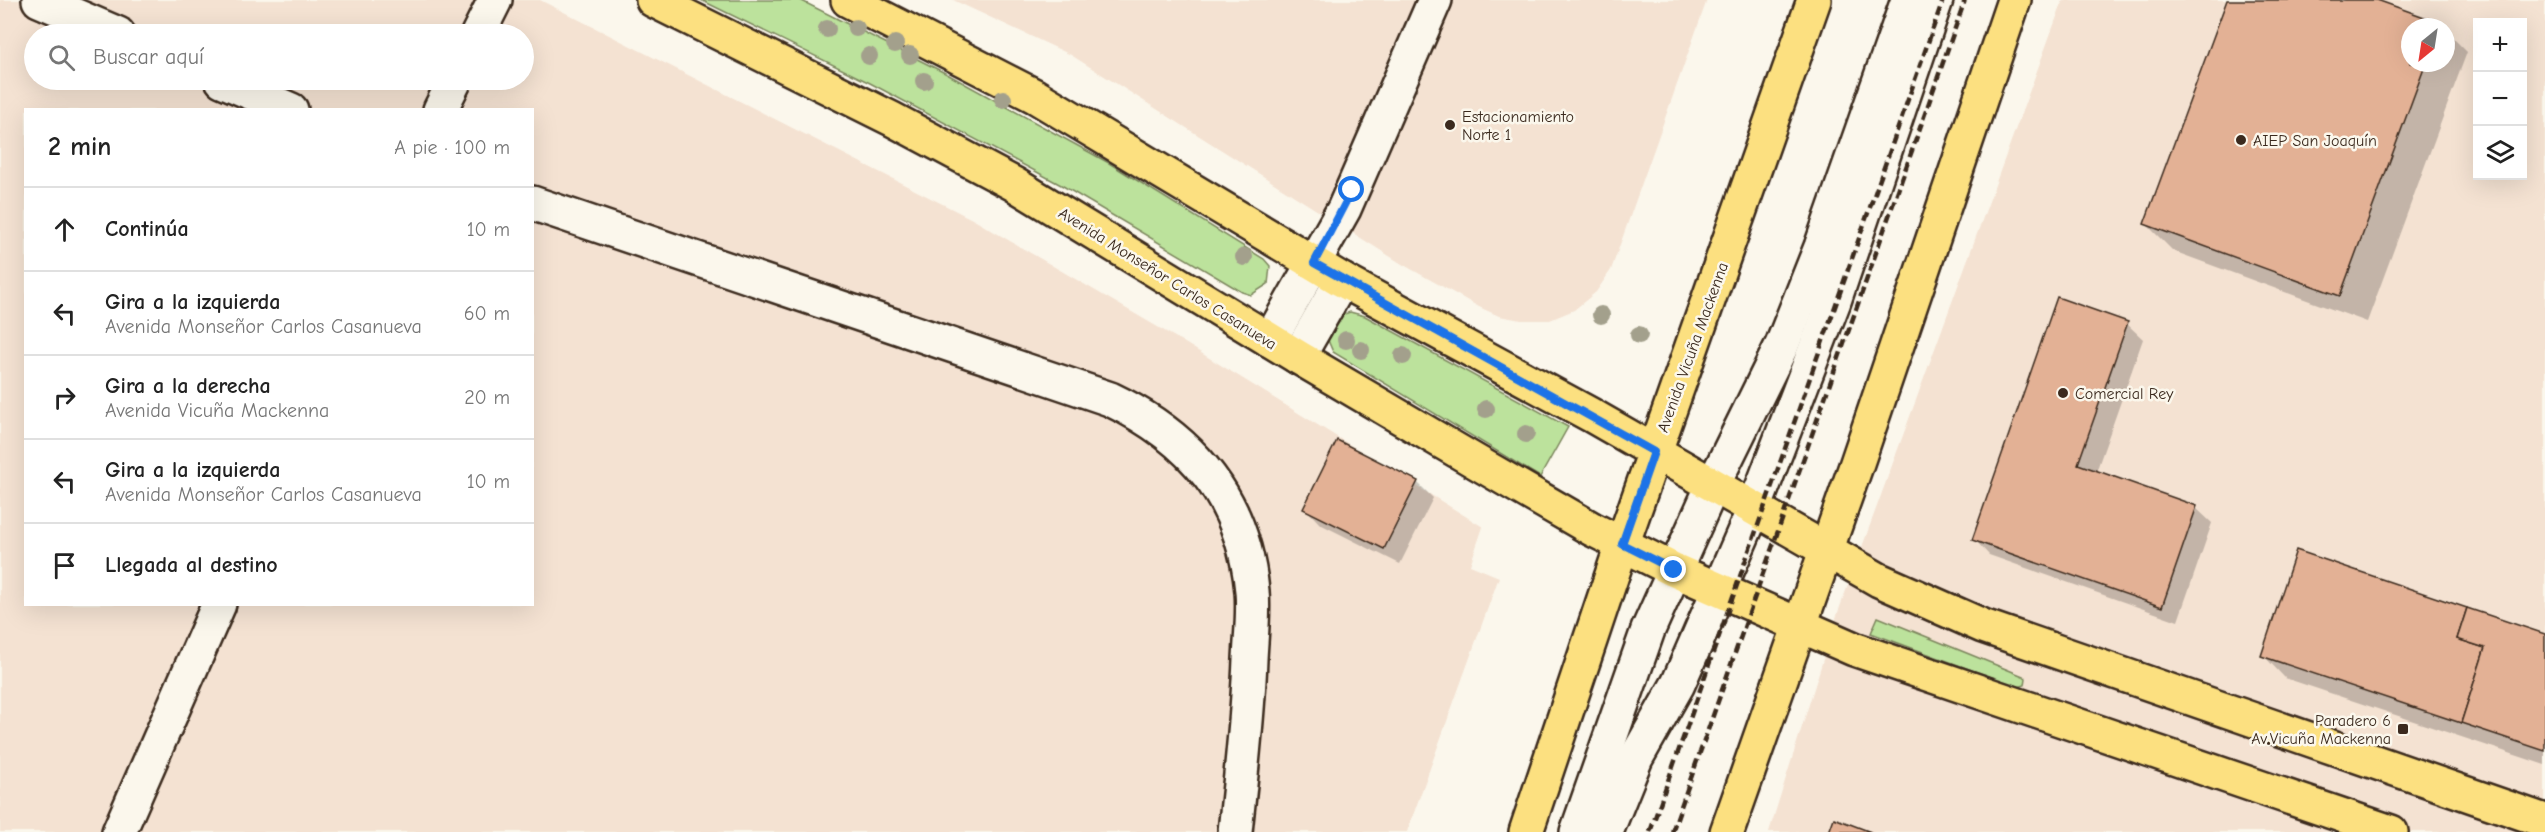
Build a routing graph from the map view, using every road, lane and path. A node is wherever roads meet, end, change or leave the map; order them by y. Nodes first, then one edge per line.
1 (39, 0) edge
2 (495, 0) edge
3 (653, 0) edge
4 (848, 0) edge
5 (1435, 0) edge
6 (1814, 0) edge
7 (1908, 0) edge
8 (1936, 0) edge
9 (2014, 0) edge
10 (95, 24) edge
11 (483, 24) edge
12 (245, 90) edge
13 (450, 90) edge
14 (286, 108) edge
15 (441, 108) edge
16 (534, 204) edge
17 (1314, 263) junction
18 (1342, 280) junction
19 (1270, 340) junction
20 (1298, 357) junction
21 (1654, 452) junction
22 (1713, 485) junction
23 (1754, 509) junction
24 (1622, 544) junction
25 (1826, 551) junction
26 (1674, 570) junction
27 (1720, 590) junction
28 (218, 606) edge
29 (1799, 624) junction
30 (2545, 821) edge
31 (119, 832) edge
32 (1235, 832) edge
33 (1526, 832) edge
34 (1577, 832) edge
35 (1606, 832) edge
36 (1727, 832) edge
37 (2391, 832) edge

1 - 10 lane
2 - 11 lane
3 - 19 main road, Avenida Monseñor Carlos Casanueva
4 - 17 main road
5 - 17 lane
6 - 21 main road, Avenida Vicuña Mackenna
7 - 22 lane
8 - 23 lane
9 - 25 main road
12 - 14 lane
13 - 15 lane
16 - 32 lane
17 - 18 main road
17 - 19 lane
18 - 20 lane
18 - 21 main road
19 - 20 main road, Avenida Monseñor Carlos Casanueva
20 - 24 main road, Avenida Monseñor Carlos Casanueva
21 - 22 main road
21 - 24 main road, Avenida Vicuña Mackenna
22 - 23 main road
22 - 26 lane
23 - 25 main road
23 - 27 lane
24 - 26 main road, Avenida Monseñor Carlos Casanueva
24 - 33 main road, Avenida Vicuña Mackenna
25 - 29 main road
25 - 30 main road
26 - 27 main road, Avenida Monseñor Carlos Casanueva
26 - 34 lane
27 - 29 main road, Avenida Monseñor Carlos Casanueva
27 - 35 lane
28 - 31 lane
29 - 36 main road
29 - 37 main road, Avenida Monseñor Carlos Casanueva

